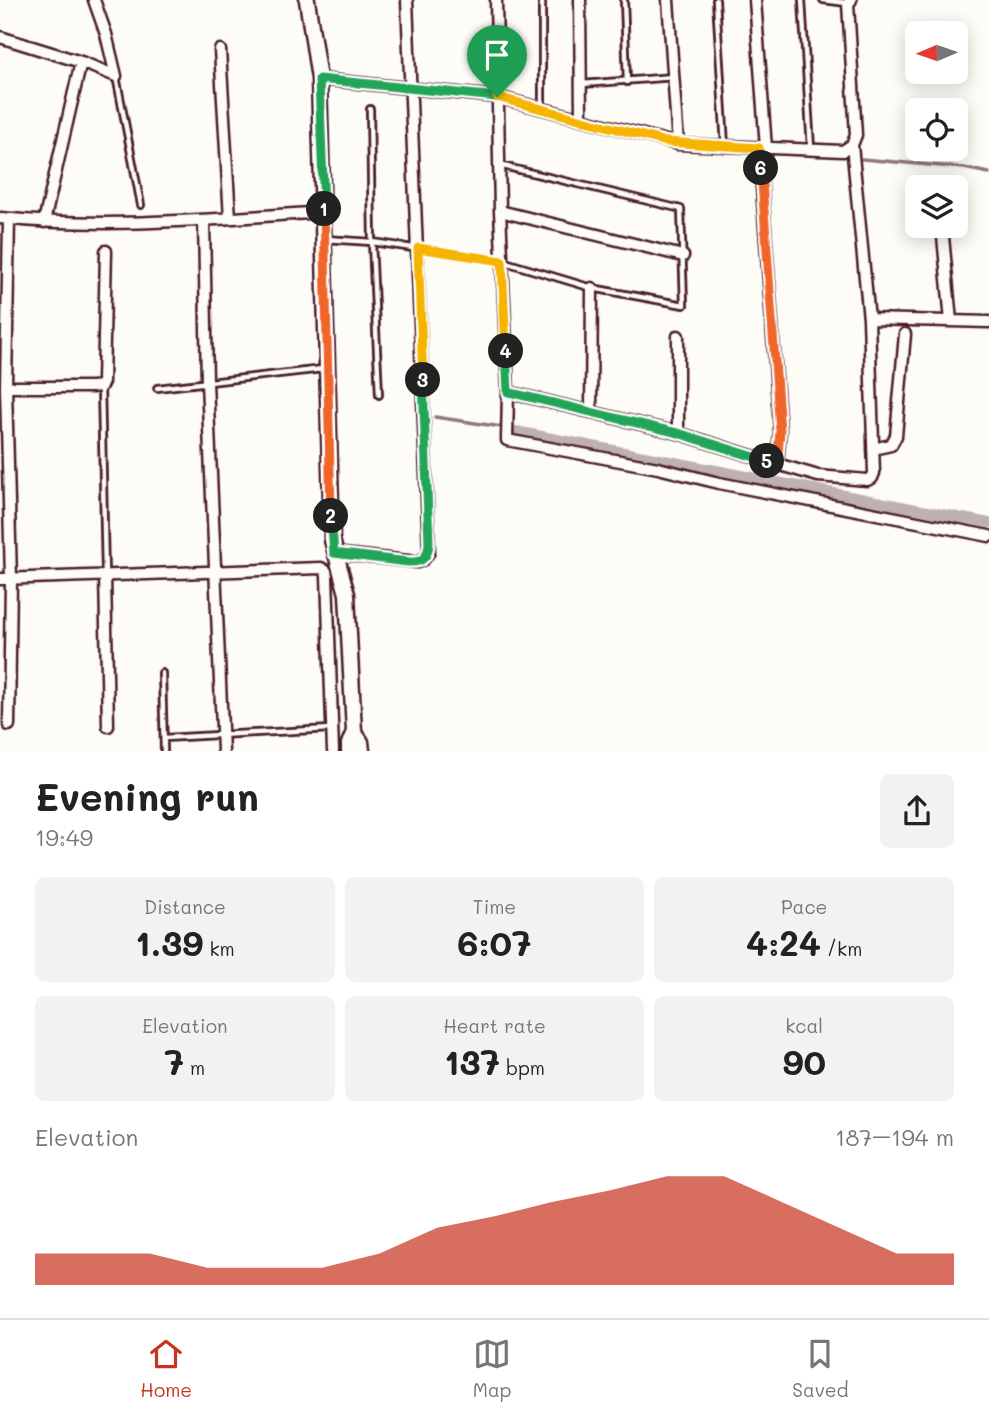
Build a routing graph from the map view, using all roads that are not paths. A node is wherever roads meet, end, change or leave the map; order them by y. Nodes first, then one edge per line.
1 (94, 0) edge
2 (307, 0) edge
3 (407, 0) edge
4 (496, 0) edge
5 (542, 0) edge
6 (580, 0) edge
7 (624, 0) edge
8 (667, 0) edge
9 (716, 0) edge
10 (755, 0) edge
11 (802, 0) edge
12 (823, 0) edge
13 (850, 2) edge
14 (0, 37) edge
15 (220, 50) dead end
16 (81, 62) junction
17 (116, 76) junction
18 (674, 77) junction
19 (319, 79) junction
20 (627, 82) junction
21 (581, 85) junction
22 (411, 88) junction
23 (497, 97) junction
24 (542, 107) junction
25 (370, 109) dead end
26 (580, 118) junction
27 (678, 144) junction
28 (852, 145) junction
29 (726, 147) junction
30 (763, 148) junction
31 (811, 149) junction
32 (499, 165) junction
33 (141, 205) dead end
34 (500, 211) junction
35 (324, 212) junction
36 (4, 218) edge
37 (230, 218) junction
38 (204, 221) junction
39 (44, 222) junction
40 (943, 238) edge
41 (325, 239) junction
42 (372, 242) junction
43 (418, 248) junction
44 (106, 251) dead end
45 (683, 256) junction
46 (502, 261) junction
47 (592, 288) junction
48 (869, 319) junction
49 (951, 321) junction
50 (989, 322) edge
51 (905, 334) dead end
52 (678, 336) dead end
53 (328, 368) junction
54 (207, 382) junction
55 (101, 386) junction
56 (6, 387) junction
57 (157, 388) dead end
58 (508, 392) junction
59 (379, 395) dead end
60 (591, 412) junction
61 (678, 433) junction
62 (873, 449) junction
63 (777, 464) junction
64 (989, 536) edge
65 (334, 553) junction
66 (217, 570) junction
67 (105, 575) junction
68 (5, 579) edge
69 (162, 673) dead end
70 (9, 725) dead end
71 (108, 726) dead end
72 (333, 729) junction
73 (354, 732) junction
74 (222, 734) junction
75 (164, 738) junction
76 (164, 751) edge
77 (223, 751) edge
78 (334, 751) edge
79 (349, 751) edge
80 (362, 751) edge

1 - 17 street
2 - 19 street
3 - 22 street
4 - 23 street
5 - 24 lane
6 - 21 street
7 - 20 lane
8 - 18 street
9 - 29 lane
10 - 30 street
11 - 31 lane
12 - 13 lane
13 - 28 street
14 - 16 street
15 - 37 street
16 - 17 street
16 - 39 street
17 - 33 lane
18 - 20 lane
18 - 27 street
19 - 22 street
19 - 35 street
20 - 21 lane
21 - 26 street
22 - 23 street
22 - 43 street
23 - 24 street
23 - 32 street
24 - 26 street
25 - 42 lane
26 - 27 street
27 - 29 street
28 - 31 street
28 - 48 street
29 - 30 street
30 - 31 street
30 - 63 street
32 - 34 street
32 - 45 lane
34 - 45 street
34 - 46 street
35 - 37 street
35 - 41 street
36 - 39 street
36 - 56 street
37 - 38 street
38 - 39 street
38 - 54 street
40 - 49 street
41 - 42 lane
41 - 53 street
42 - 43 lane
42 - 59 lane
43 - 46 lane
43 - 65 street
44 - 55 street
45 - 47 lane
46 - 47 lane
46 - 58 street
47 - 60 street
48 - 49 street
48 - 62 street
49 - 50 street
51 - 62 street
52 - 61 street
53 - 54 lane
53 - 65 street
54 - 57 lane
54 - 66 street
55 - 56 street
55 - 67 lane
56 - 68 street
58 - 60 street
58 - 64 street
60 - 61 street
61 - 63 street
62 - 63 street
65 - 73 street
66 - 67 street
66 - 72 street
66 - 74 street
67 - 68 street
67 - 71 street
68 - 70 street
69 - 75 lane
72 - 74 lane
72 - 78 street
73 - 79 street
73 - 80 street
74 - 75 lane
74 - 77 street
75 - 76 lane

